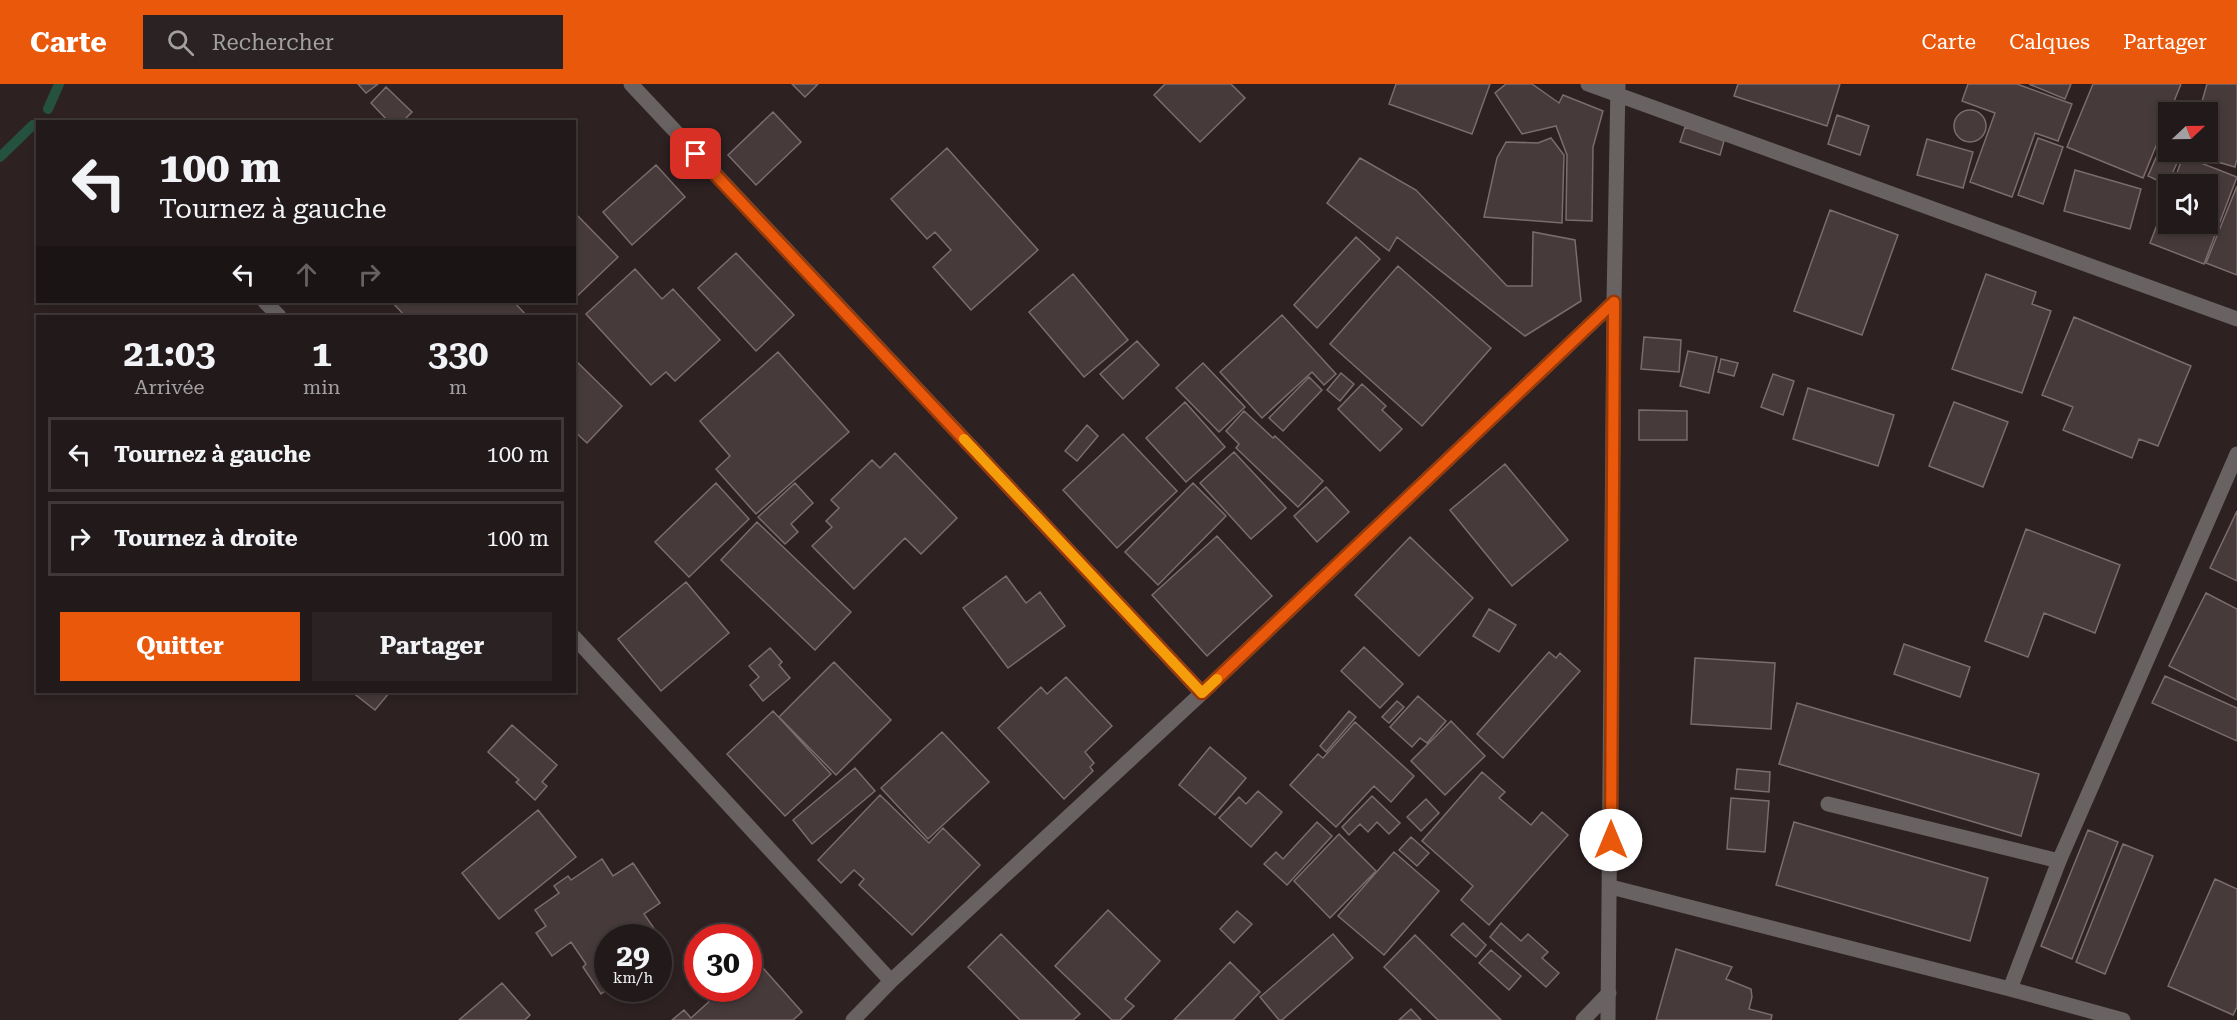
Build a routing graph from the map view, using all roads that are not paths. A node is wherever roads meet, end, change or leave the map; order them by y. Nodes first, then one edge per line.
1 (631, 84) edge
2 (1588, 84) edge
3 (1618, 90) edge
4 (1614, 302) junction
5 (267, 303) edge
6 (278, 315) edge
7 (2237, 319) edge
8 (2237, 454) edge
9 (576, 639) edge
10 (1202, 693) junction
11 (1828, 804) dead end
12 (2059, 861) junction
13 (1611, 887) junction
14 (891, 981) junction
15 (2010, 989) junction
16 (1609, 993) junction
17 (853, 1020) edge
18 (1583, 1020) edge
19 (1608, 1020) edge
20 (2123, 1020) edge

1 - 10 street
2 - 3 street
3 - 4 street
3 - 7 street
4 - 10 street
4 - 13 street
5 - 6 street
8 - 12 street
9 - 14 street
10 - 14 street
11 - 12 street
12 - 15 street
13 - 15 street
13 - 16 street
14 - 17 street
15 - 20 street
16 - 18 street
16 - 19 street

